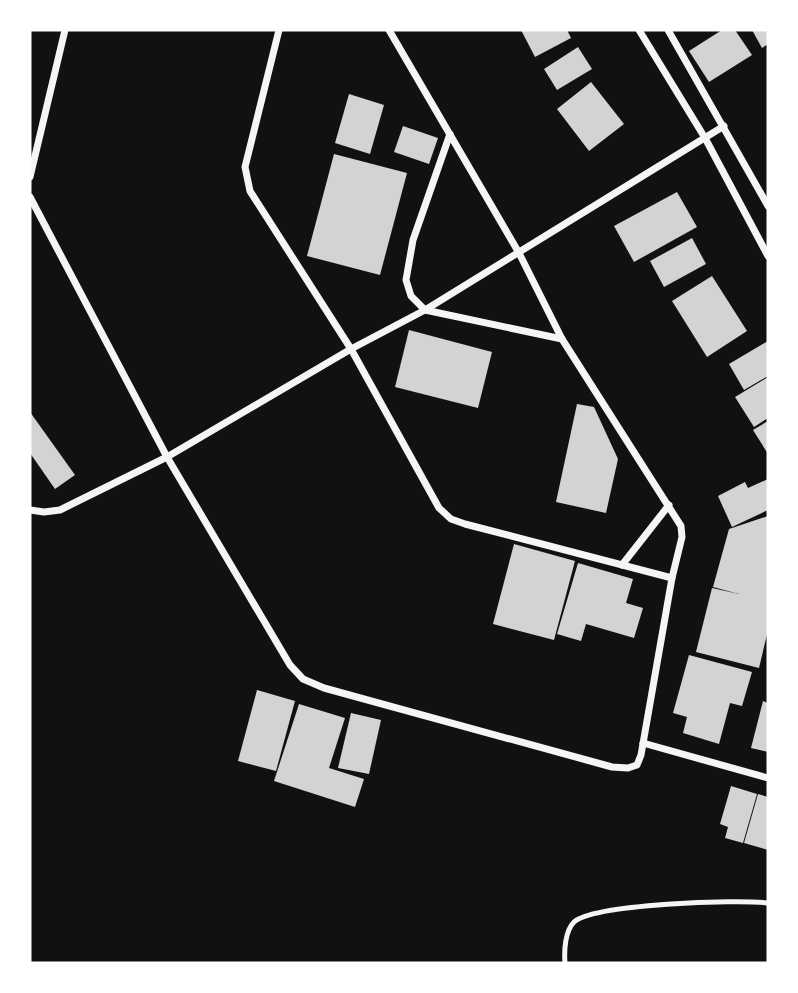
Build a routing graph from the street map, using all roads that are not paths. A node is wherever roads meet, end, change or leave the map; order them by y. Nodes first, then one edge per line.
1 (65, 30) edge
2 (279, 30) edge
3 (389, 30) edge
4 (639, 30) edge
5 (667, 30) edge
6 (724, 126) junction
7 (450, 134) junction
8 (705, 138) junction
9 (30, 177) edge
10 (30, 197) edge
11 (768, 206) edge
12 (519, 253) junction
13 (768, 256) edge
14 (425, 310) junction
15 (562, 339) junction
16 (351, 349) junction
17 (167, 457) junction
18 (669, 505) junction
19 (30, 510) edge
20 (622, 565) junction
21 (673, 578) junction
22 (643, 743) junction
23 (768, 778) edge
24 (768, 903) edge
25 (565, 963) edge

1 - 9 street
2 - 16 street
3 - 7 street
4 - 8 street
5 - 6 street
6 - 8 street
6 - 11 street
7 - 12 street
7 - 14 street
8 - 12 street
8 - 13 street
10 - 17 street
12 - 14 street
12 - 15 street
14 - 15 street
14 - 16 street
15 - 18 street
16 - 17 street
16 - 20 street
17 - 19 street
17 - 22 street
18 - 20 street
18 - 21 street
20 - 21 street
21 - 22 street
22 - 23 street
24 - 25 lane

